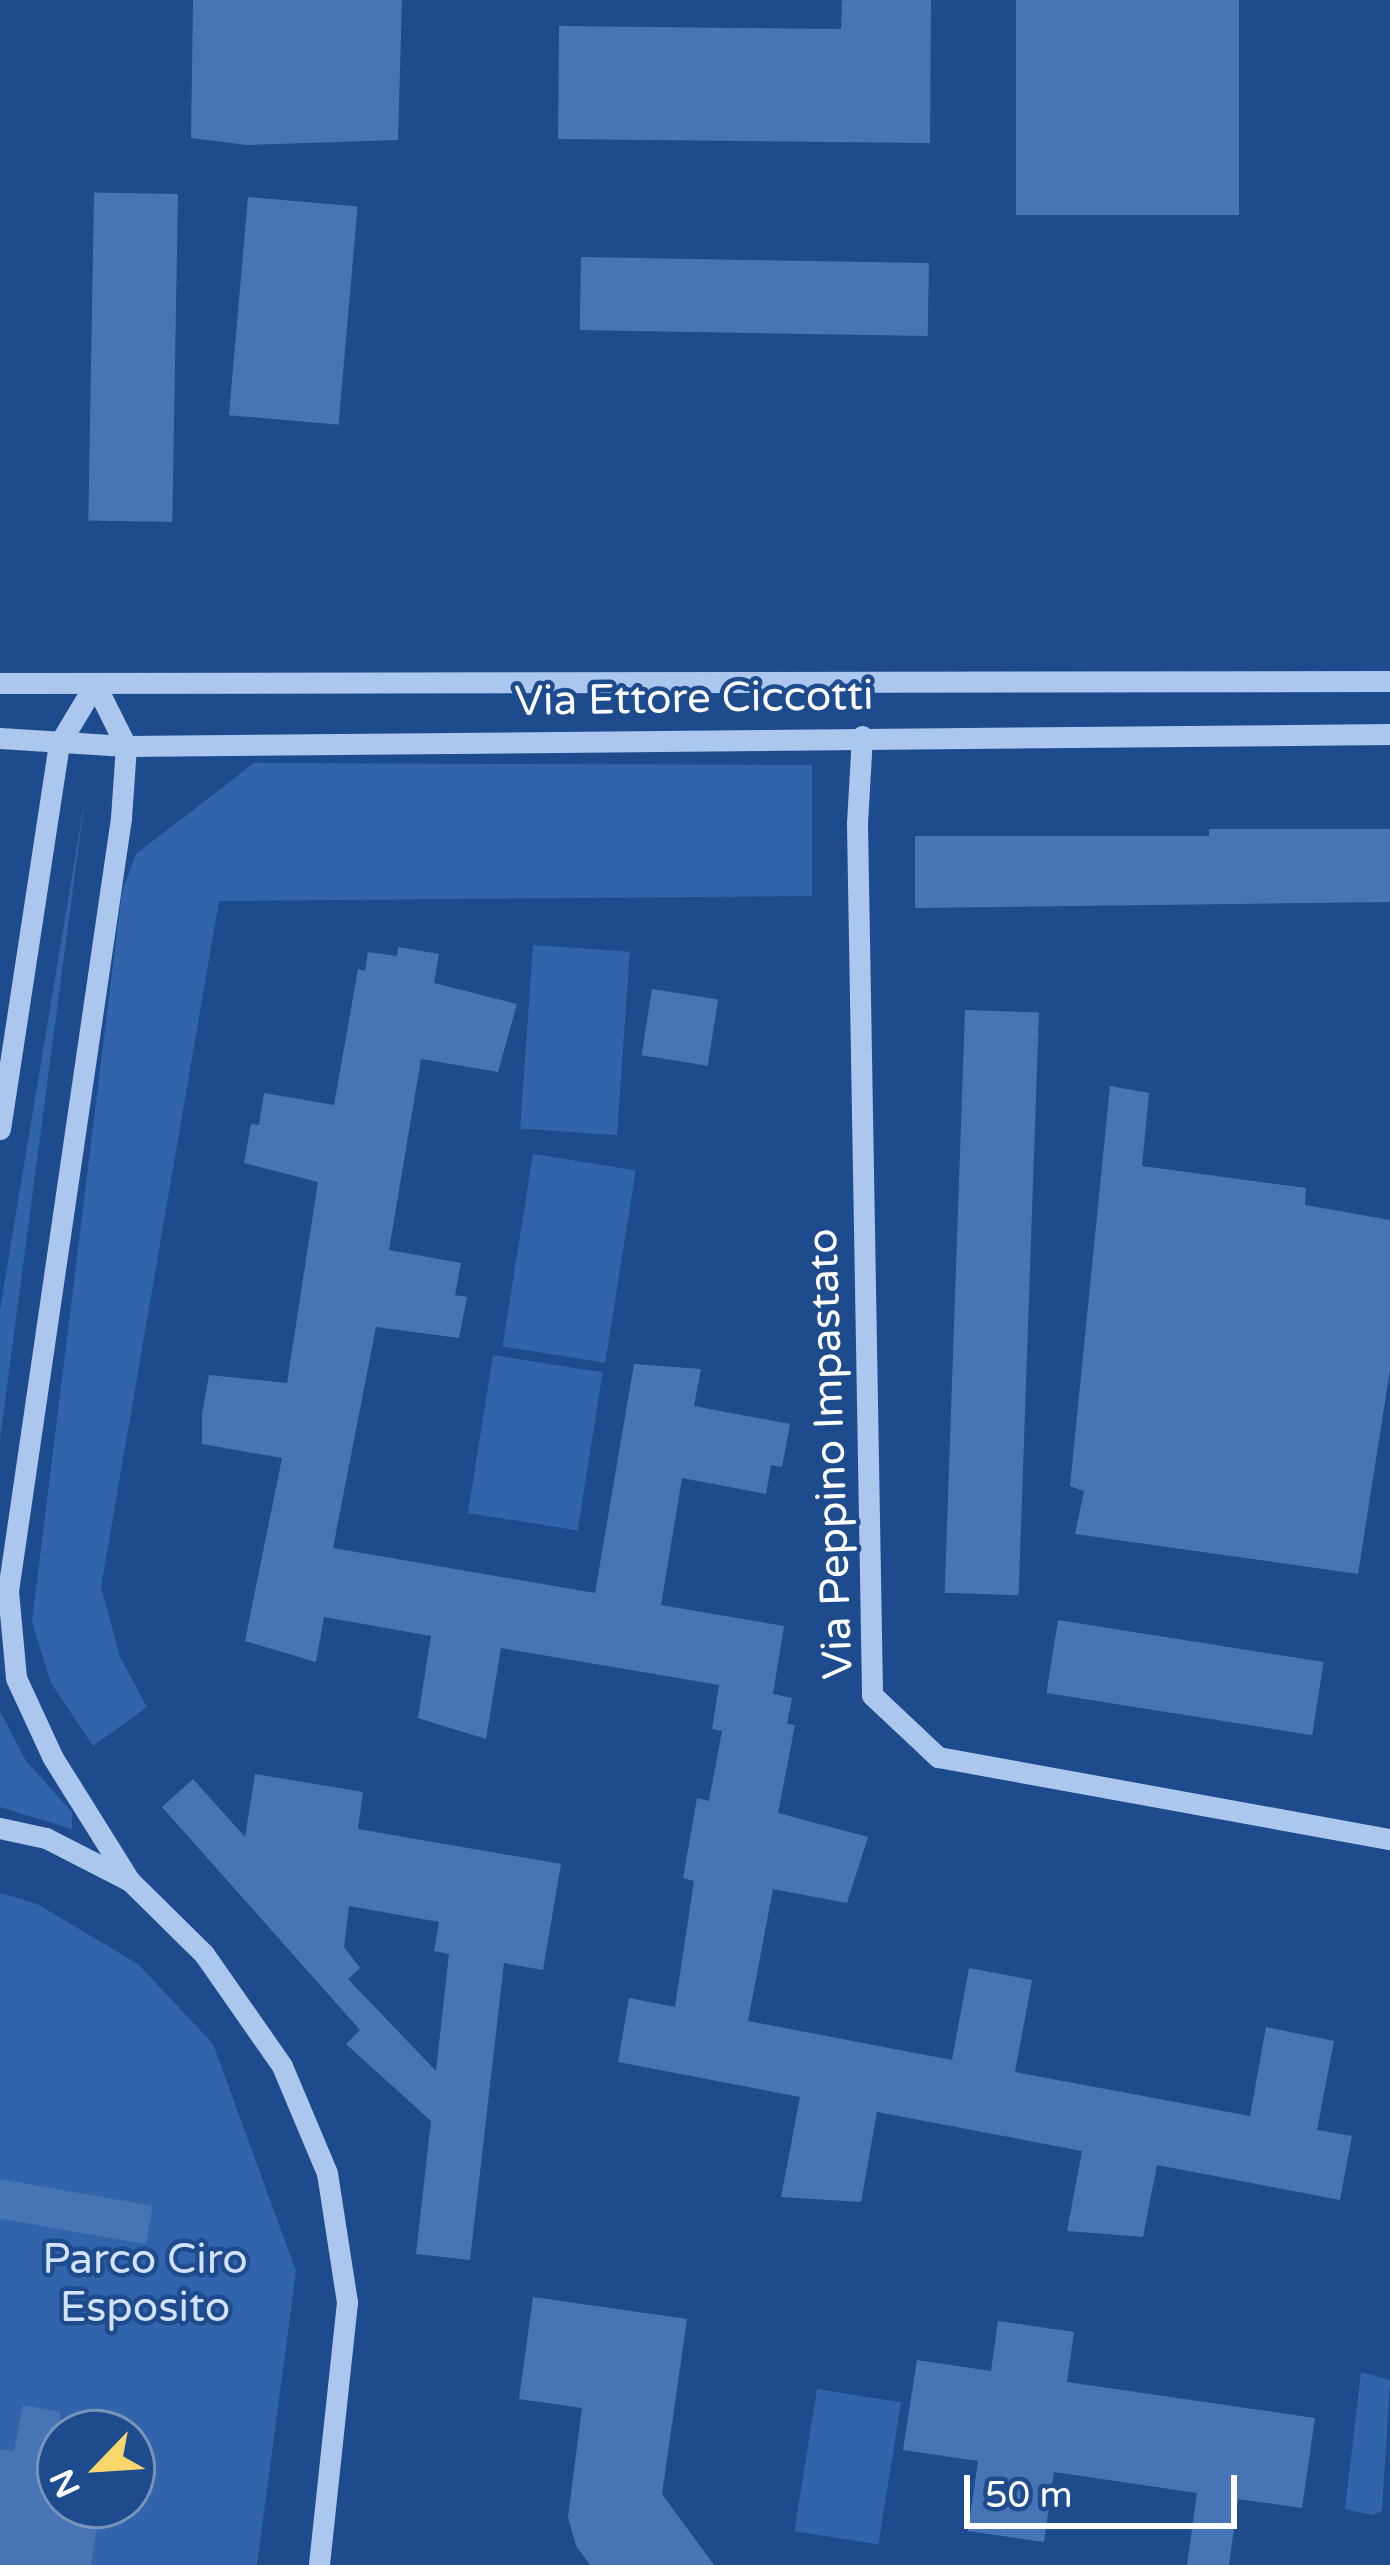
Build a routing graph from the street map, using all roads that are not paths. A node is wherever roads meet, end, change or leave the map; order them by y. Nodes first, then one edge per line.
1 (1390, 681) edge
2 (0, 683) edge
3 (95, 684) junction
4 (1390, 734) edge
5 (862, 736) junction
6 (0, 738) edge
7 (58, 744) junction
8 (126, 746) junction
9 (0, 1129) edge
10 (0, 1828) edge
11 (1390, 1839) edge
12 (130, 1881) junction
13 (319, 2565) edge

1 - 3 street, Via Ettore Ciccotti
2 - 3 street, Via Ettore Ciccotti
3 - 7 street
3 - 8 street
4 - 5 street, Via Ettore Ciccotti
5 - 8 street, Via Ettore Ciccotti
5 - 11 street, Via Peppino Impastato
6 - 7 street, Via Ettore Ciccotti
7 - 8 street, Via Ettore Ciccotti
7 - 9 street
8 - 12 street
10 - 12 street
12 - 13 street

